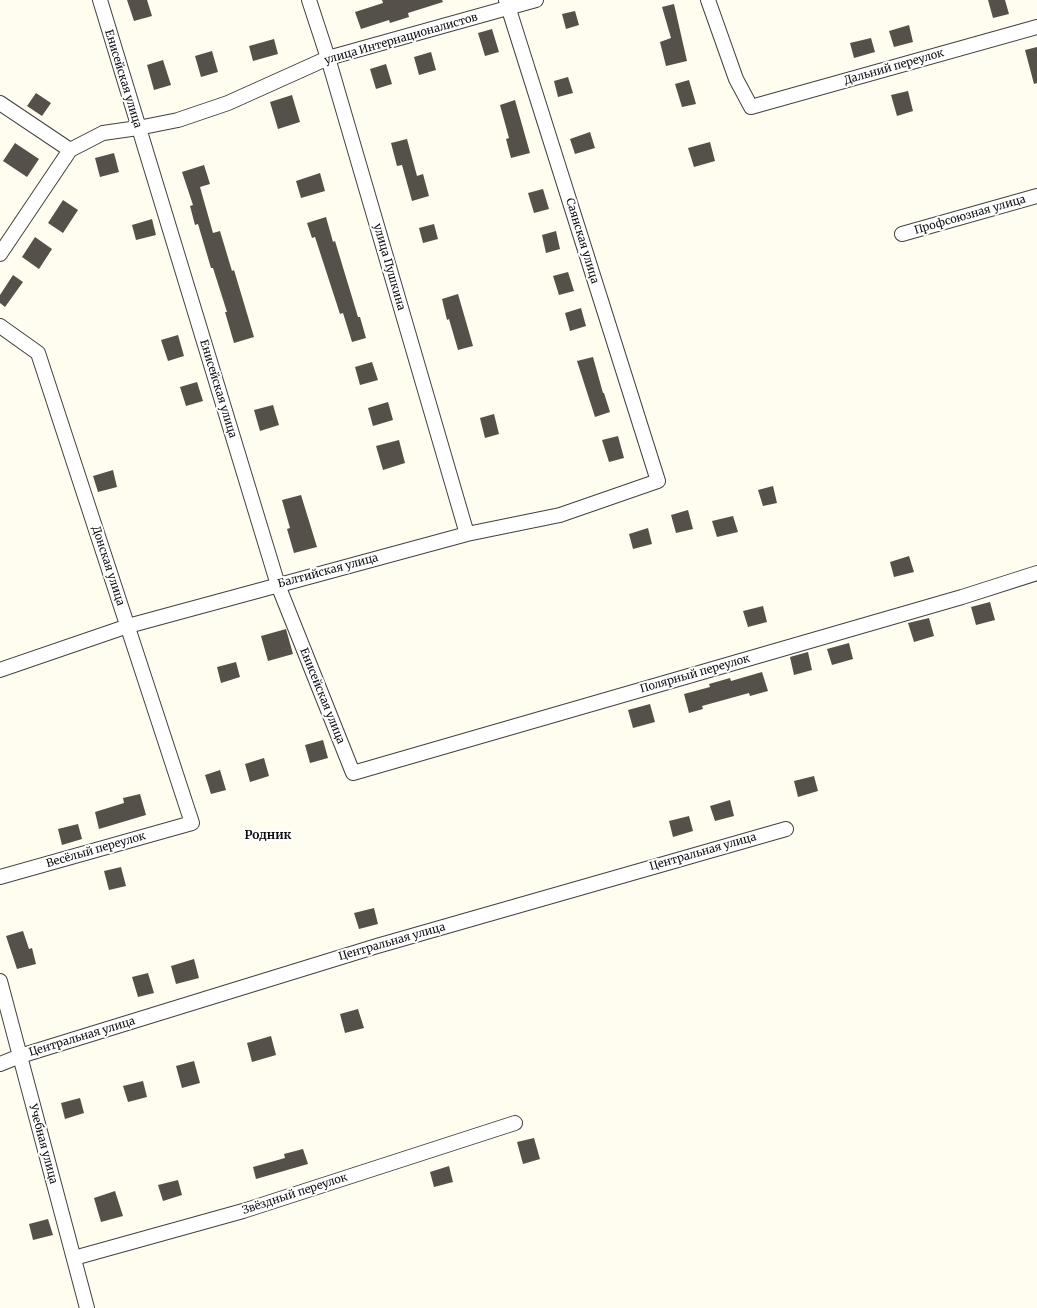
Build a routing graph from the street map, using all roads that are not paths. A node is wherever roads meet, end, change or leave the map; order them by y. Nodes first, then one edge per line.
1 (100, 0) edge
2 (309, 0) edge
3 (536, 0) edge
4 (708, 0) edge
5 (507, 4) edge
6 (1037, 28) edge
7 (328, 58) junction
8 (0, 103) edge
9 (138, 128) junction
10 (70, 150) junction
11 (1037, 196) edge
12 (902, 234) dead end
13 (0, 254) edge
14 (0, 326) edge
15 (658, 482) joint
16 (467, 534) junction
17 (1037, 573) edge
18 (278, 585) junction
19 (128, 626) junction
20 (0, 670) edge
21 (353, 772) joint
22 (192, 823) joint
23 (786, 829) dead end
24 (0, 877) edge
25 (0, 981) edge
26 (20, 1056) junction
27 (0, 1064) edge
28 (515, 1123) dead end
29 (74, 1258) junction
30 (87, 1308) edge

1 - 9 street, Енисейская улица
2 - 7 street, улица Пушкина
3 - 5 street, улица Интернационалистов
4 - 6 street, Дальний переулок
5 - 7 street, улица Интернационалистов
5 - 15 street, Саянская улица
7 - 9 street, улица Интернационалистов
7 - 16 street, улица Пушкина
8 - 10 street
9 - 10 street, улица Интернационалистов
9 - 18 street, Енисейская улица
10 - 13 street, улица Интернационалистов
11 - 12 street, Профсоюзная улица
14 - 19 street, Донская улица
15 - 16 street, Балтийская улица
16 - 18 street, Балтийская улица
17 - 21 street, Полярный переулок
18 - 19 street, Балтийская улица
18 - 21 street, Енисейская улица
19 - 20 street, Балтийская улица
19 - 22 street, Донская улица
22 - 24 street, Весёлый переулок
23 - 26 street, Центральная улица
25 - 26 street, Учебная улица
26 - 27 street, Центральная улица
26 - 29 street, Учебная улица
28 - 29 street, Звёздный переулок
29 - 30 street, Учебная улица

